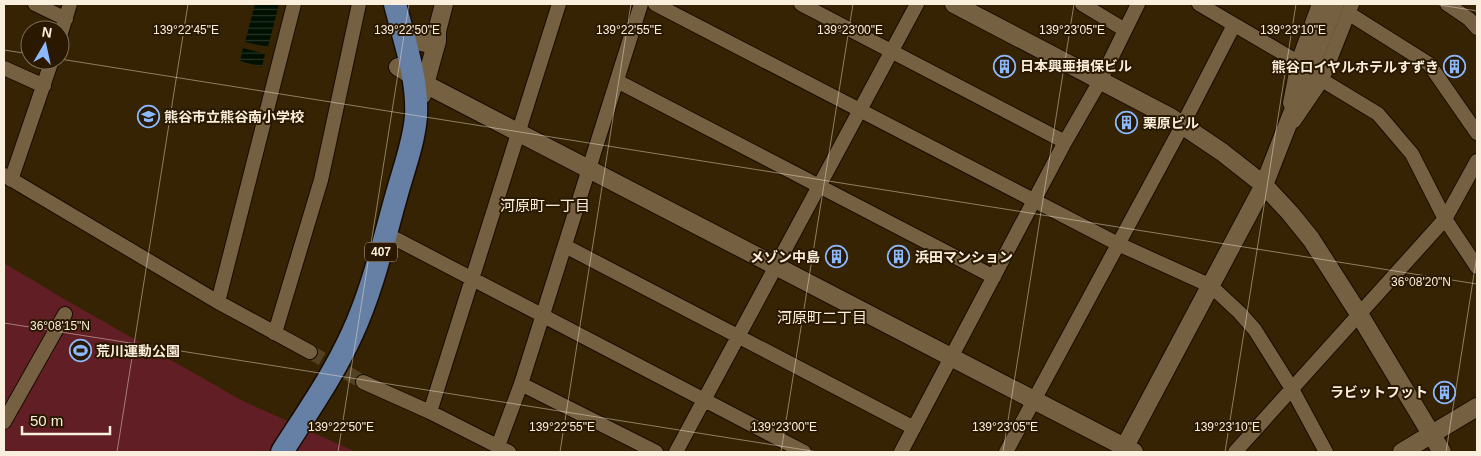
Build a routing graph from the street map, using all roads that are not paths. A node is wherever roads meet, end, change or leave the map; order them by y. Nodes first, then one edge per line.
1 (36, 4) edge
2 (70, 4) edge
3 (294, 4) edge
4 (359, 4) edge
5 (383, 4) edge
6 (395, 4) edge
7 (444, 4) edge
8 (559, 4) edge
9 (641, 4) edge
10 (655, 4) edge
11 (801, 4) edge
12 (918, 4) edge
13 (954, 4) edge
14 (1082, 4) edge
15 (1138, 4) edge
16 (1199, 4) edge
17 (1319, 4) edge
18 (1446, 4) edge
19 (1345, 7) edge
20 (66, 18) joint
21 (1234, 25) junction
22 (1477, 28) edge
23 (1124, 30) junction
24 (404, 38) junction
25 (433, 38) junction
26 (892, 51) junction
27 (1298, 62) junction
28 (4, 68) edge
29 (49, 70) edge
30 (1322, 80) junction
31 (617, 81) junction
32 (1100, 81) junction
33 (44, 86) junction
34 (415, 87) junction
35 (862, 110) junction
36 (1182, 126) junction
37 (519, 132) junction
38 (1477, 133) edge
39 (1284, 136) junction
40 (1064, 142) junction
41 (1477, 160) edge
42 (590, 169) junction
43 (7, 178) edge
44 (1264, 185) junction
45 (820, 186) junction
46 (1034, 201) junction
47 (1445, 219) junction
48 (385, 235) junction
49 (1118, 244) junction
50 (564, 246) junction
51 (368, 252) junction
52 (777, 266) junction
53 (1477, 268) edge
54 (994, 276) junction
55 (472, 278) junction
56 (1211, 286) junction
57 (218, 302) junction
58 (65, 314) dead end
59 (1359, 314) junction
60 (542, 315) junction
61 (274, 333) junction
62 (740, 337) junction
63 (310, 352) tunnel mouth
64 (951, 357) junction
65 (363, 382) tunnel mouth
66 (521, 384) junction
67 (1292, 389) junction
68 (705, 400) junction
69 (1034, 400) junction
70 (302, 406) junction
71 (1477, 407) edge
72 (430, 412) junction
73 (4, 422) edge
74 (914, 428) junction
75 (1431, 434) junction
76 (504, 449) edge
77 (1127, 450) edge
78 (264, 452) edge
79 (282, 452) edge
80 (656, 452) edge
81 (676, 452) edge
82 (804, 452) edge
83 (901, 452) edge
84 (1006, 452) edge
85 (1235, 452) edge
86 (1326, 452) edge
87 (1402, 452) edge
88 (1442, 452) edge

1 - 20 street
2 - 20 street
3 - 57 street
4 - 61 street
5 - 34 highway, 407
6 - 24 highway, 407
7 - 25 street
8 - 37 street
9 - 31 street
10 - 35 street
11 - 26 street
12 - 26 street
13 - 32 street
14 - 23 street
15 - 23 street
16 - 21 street
17 - 27 street
18 - 22 street
19 - 30 street
19 - 38 street
19 - 39 street
21 - 27 street
21 - 36 street
23 - 32 street
24 - 25 street
24 - 34 highway, 407
25 - 34 street
26 - 35 street
26 - 40 street
27 - 39 street
28 - 33 street
29 - 33 street
30 - 39 street
30 - 47 street
31 - 42 street
31 - 45 street
32 - 36 street
32 - 40 street
33 - 43 street
34 - 37 street
34 - 48 highway, 407
34 - 51 highway
34 - 51 highway, 407
35 - 45 street
35 - 46 street
36 - 44 street
36 - 49 street
37 - 42 street
37 - 55 street
39 - 44 street
40 - 46 street
41 - 47 street
42 - 50 street
42 - 52 street
43 - 57 street
44 - 56 street
44 - 59 street
45 - 52 street
45 - 54 street
46 - 49 street
46 - 54 street
47 - 53 street
47 - 59 street
48 - 55 street
48 - 70 highway, 407
49 - 56 street
49 - 69 street
50 - 60 street
50 - 62 street
51 - 70 highway, 407
52 - 62 street
52 - 64 street
54 - 64 street
55 - 60 street
55 - 72 street
56 - 67 street
56 - 77 street
57 - 61 street
58 - 73 street
59 - 67 street
59 - 75 street
60 - 66 street
60 - 68 street
61 - 63 street
62 - 68 street
62 - 74 street
64 - 69 street
64 - 74 street
65 - 72 street
66 - 76 street
66 - 80 street
67 - 85 street
67 - 86 street
68 - 81 street
68 - 82 street
69 - 77 street
69 - 84 street
70 - 78 highway, 407
70 - 79 highway, 407
71 - 75 street
72 - 76 street
74 - 83 street
75 - 87 street
75 - 88 street

